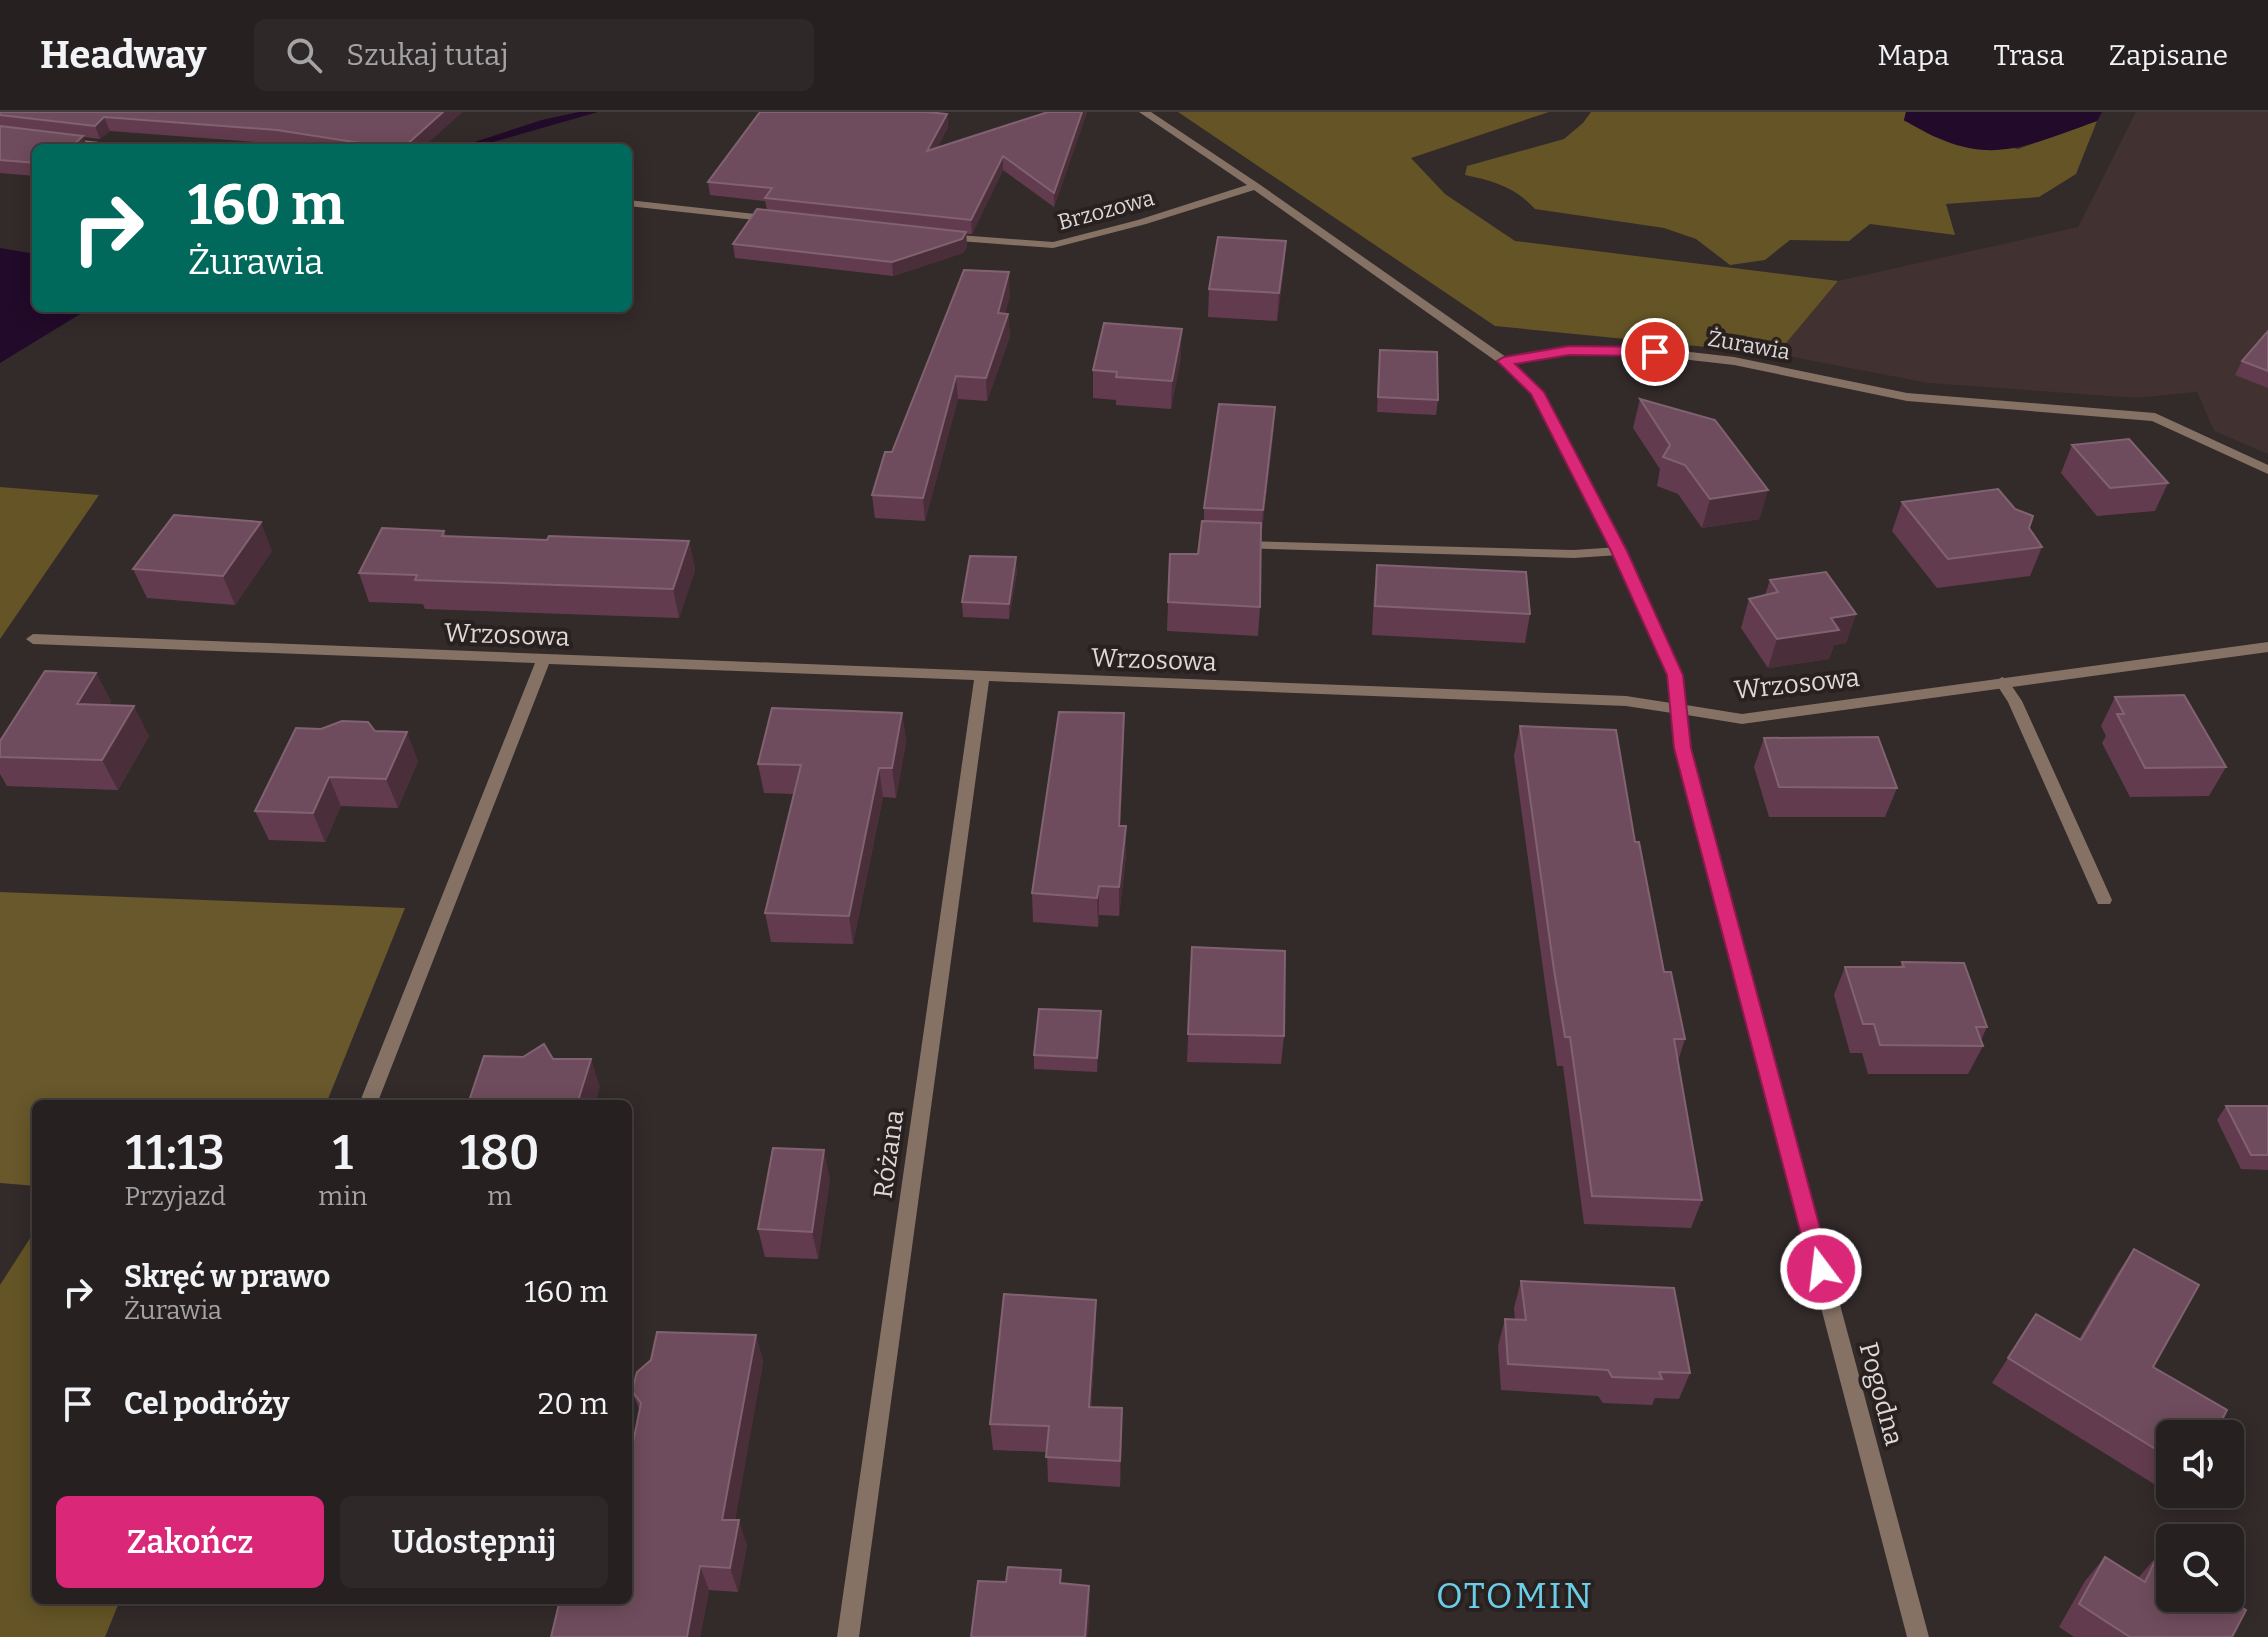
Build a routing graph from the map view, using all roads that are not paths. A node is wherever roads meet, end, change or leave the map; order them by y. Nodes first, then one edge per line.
1 (1144, 112) edge
2 (47, 139) edge
3 (90, 144) edge
4 (1255, 186) junction
5 (632, 203) edge
6 (783, 220) edge
7 (938, 237) edge
8 (1504, 361) junction
9 (2268, 470) edge
10 (1226, 545) edge
11 (1619, 551) junction
12 (33, 639) dead end
13 (2268, 647) edge
14 (543, 661) junction
15 (982, 678) junction
16 (2002, 682) junction
17 (1680, 710) junction
18 (2104, 900) dead end
19 (370, 1100) edge
20 (848, 1637) edge
21 (1918, 1637) edge

1 - 4 street
2 - 3 street
4 - 7 street, Brzozowa
4 - 8 street
5 - 6 street
8 - 9 street, Żurawia
8 - 11 street, Pogodna
10 - 11 street
11 - 17 street, Pogodna
12 - 14 street, Wrzosowa
13 - 16 street, Wrzosowa
14 - 15 street, Wrzosowa
14 - 19 street
15 - 17 street, Wrzosowa
15 - 20 street, Różana
16 - 17 street, Wrzosowa
16 - 18 street
17 - 21 street, Pogodna

